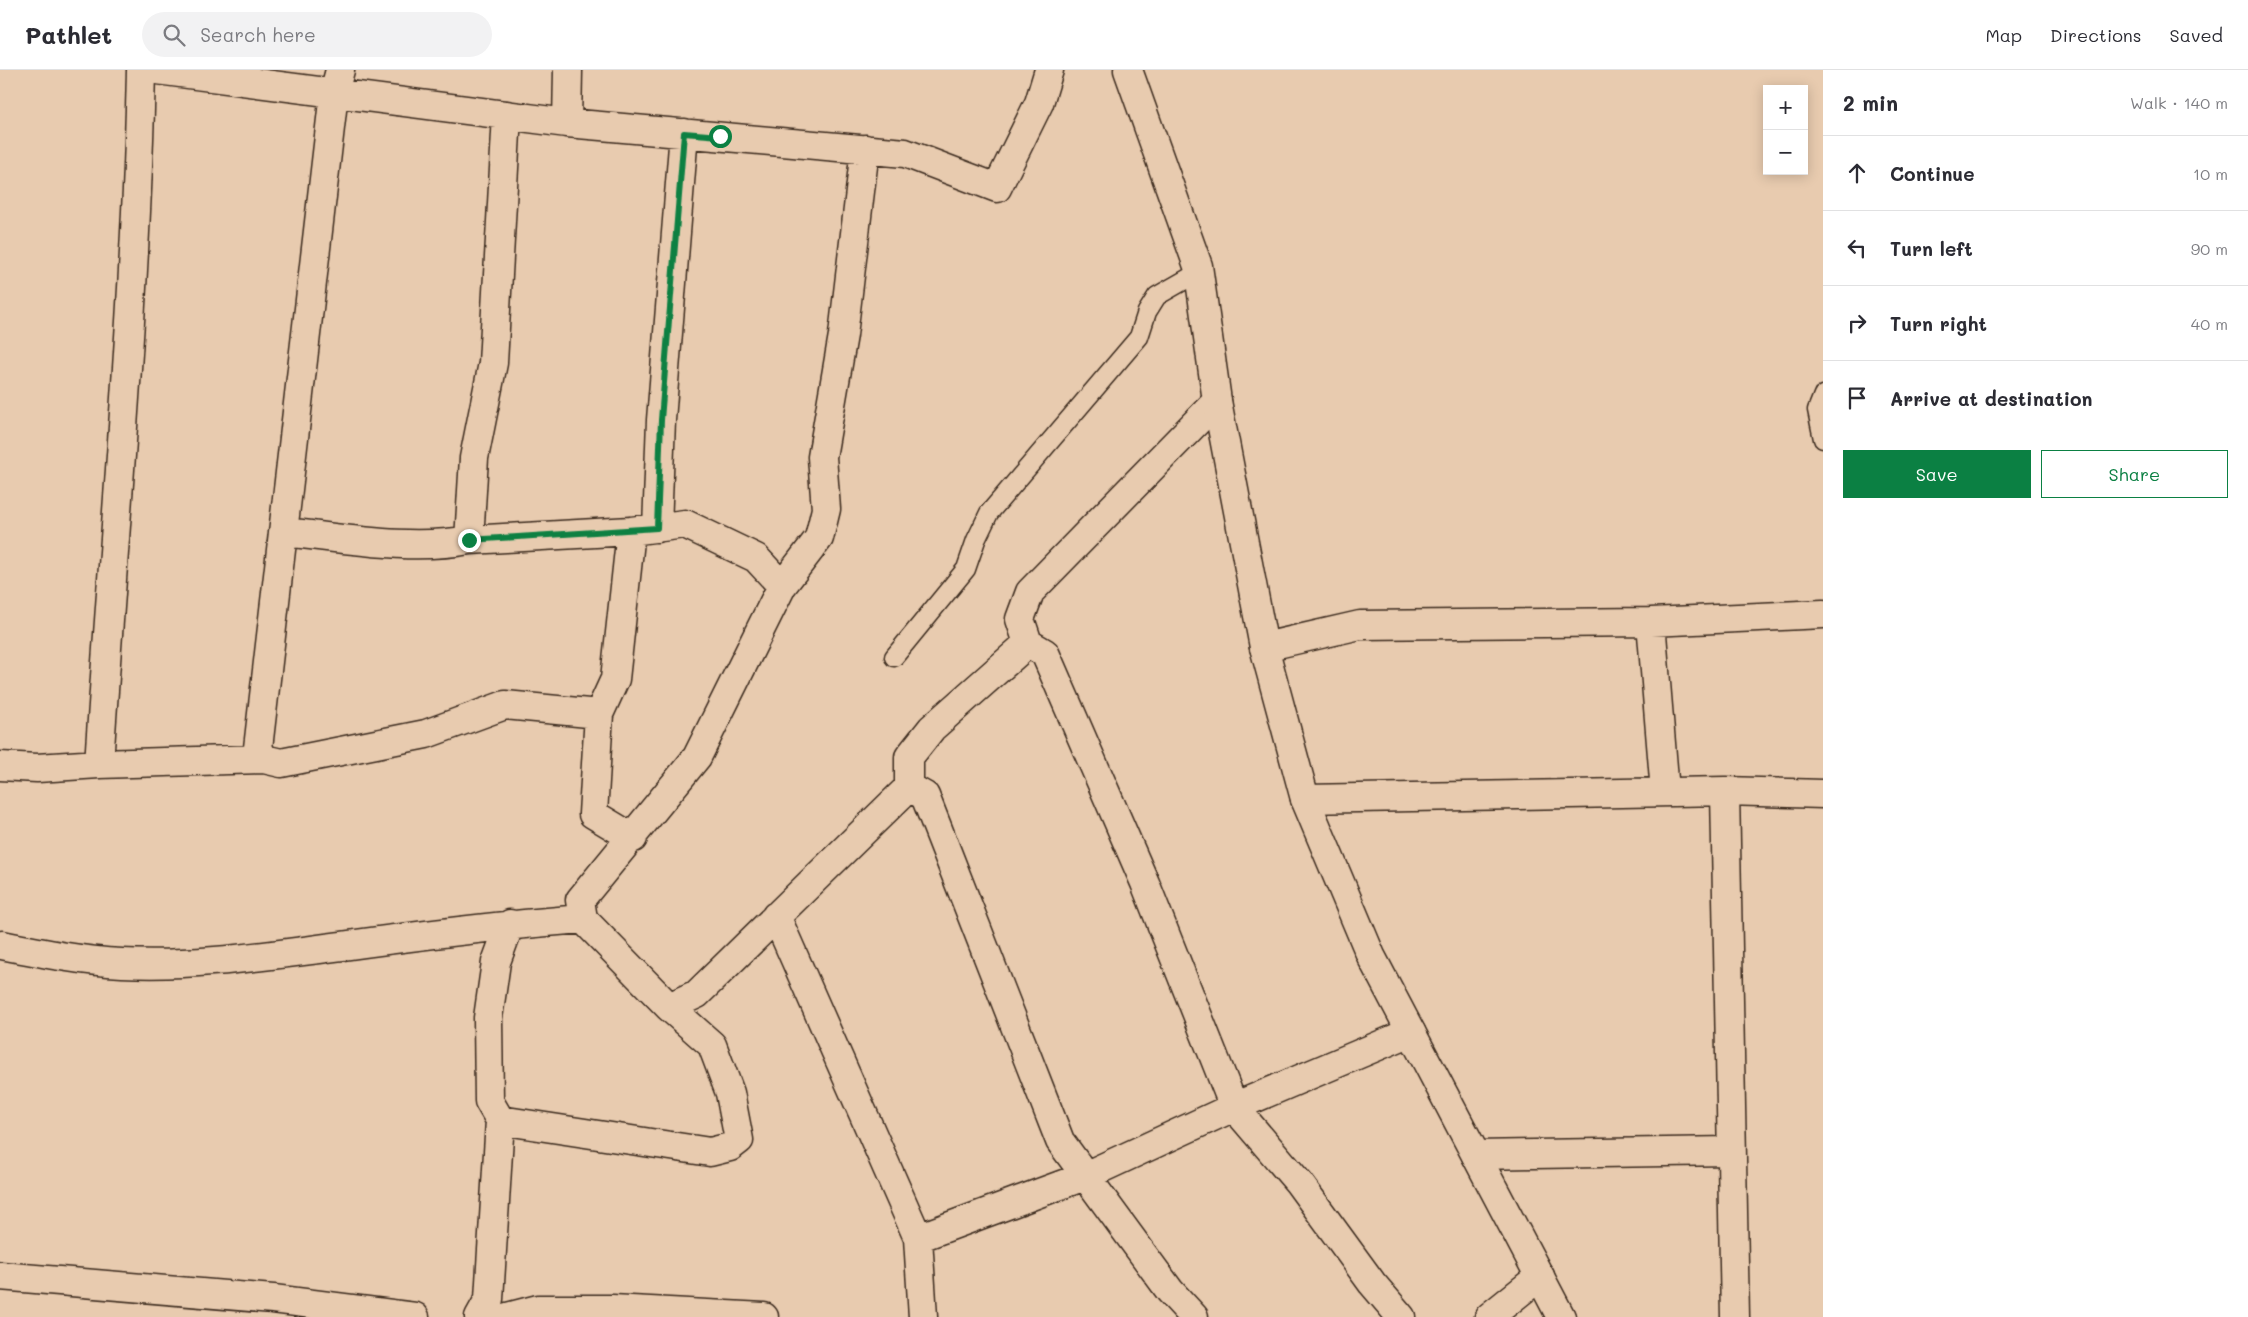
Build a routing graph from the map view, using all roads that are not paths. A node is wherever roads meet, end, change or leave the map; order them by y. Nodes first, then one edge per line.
1 (140, 70) edge
2 (157, 70) edge
3 (568, 70) edge
4 (1049, 70) edge
5 (1128, 70) edge
6 (337, 82) edge
7 (507, 115) junction
8 (567, 123) junction
9 (684, 133) junction
10 (865, 149) junction
11 (1199, 272) junction
12 (1823, 395) edge
13 (1217, 401) junction
14 (1823, 439) edge
15 (644, 529) junction
16 (283, 532) junction
17 (469, 540) junction
18 (782, 586) junction
19 (1823, 614) edge
20 (1651, 622) junction
21 (1028, 643) junction
22 (1264, 647) junction
23 (894, 657) dead end
24 (599, 714) junction
25 (264, 759) junction
26 (99, 764) junction
27 (0, 766) edge
28 (910, 787) junction
29 (1725, 790) junction
30 (1664, 792) junction
31 (1823, 794) edge
32 (1305, 799) junction
33 (633, 838) junction
34 (776, 916) junction
35 (583, 919) junction
36 (510, 924) junction
37 (2, 946) dead end
38 (669, 1007) junction
39 (1411, 1032) junction
40 (1234, 1107) junction
41 (500, 1120) junction
42 (1731, 1151) junction
43 (1476, 1155) junction
44 (1085, 1176) junction
45 (918, 1238) junction
46 (0, 1276) edge
47 (1540, 1276) junction
48 (415, 1317) edge
49 (479, 1317) edge
50 (507, 1317) edge
51 (764, 1317) edge
52 (923, 1317) edge
53 (1194, 1317) edge
54 (1401, 1317) edge
55 (1489, 1317) edge
56 (1561, 1317) edge
57 (1735, 1317) edge

1 - 26 street
2 - 6 street
3 - 8 street
4 - 10 street
5 - 11 street
6 - 7 street
6 - 16 street
7 - 8 street
7 - 17 street
8 - 9 street
9 - 10 street
9 - 15 street
10 - 18 street
11 - 13 street
11 - 23 lane
12 - 14 lane
13 - 21 street
13 - 22 street
15 - 17 street
15 - 18 street
15 - 24 street
16 - 17 street
16 - 25 street
18 - 33 street
19 - 20 street
20 - 22 street
20 - 30 street
21 - 28 street
21 - 40 street
22 - 32 street
24 - 25 street
24 - 33 street
25 - 26 street
26 - 27 street
28 - 34 street
28 - 44 street
29 - 30 street
29 - 31 street
29 - 42 street
30 - 32 street
32 - 39 street
33 - 35 street
34 - 38 street
34 - 45 street
35 - 36 street
35 - 38 street
36 - 37 street
36 - 41 street
38 - 41 street
39 - 40 street
39 - 43 street
40 - 44 street
40 - 54 street
41 - 49 street
42 - 43 street
42 - 57 street
43 - 47 street
44 - 45 street
44 - 53 street
45 - 52 street
46 - 48 street
47 - 55 street
47 - 56 street
50 - 51 street

